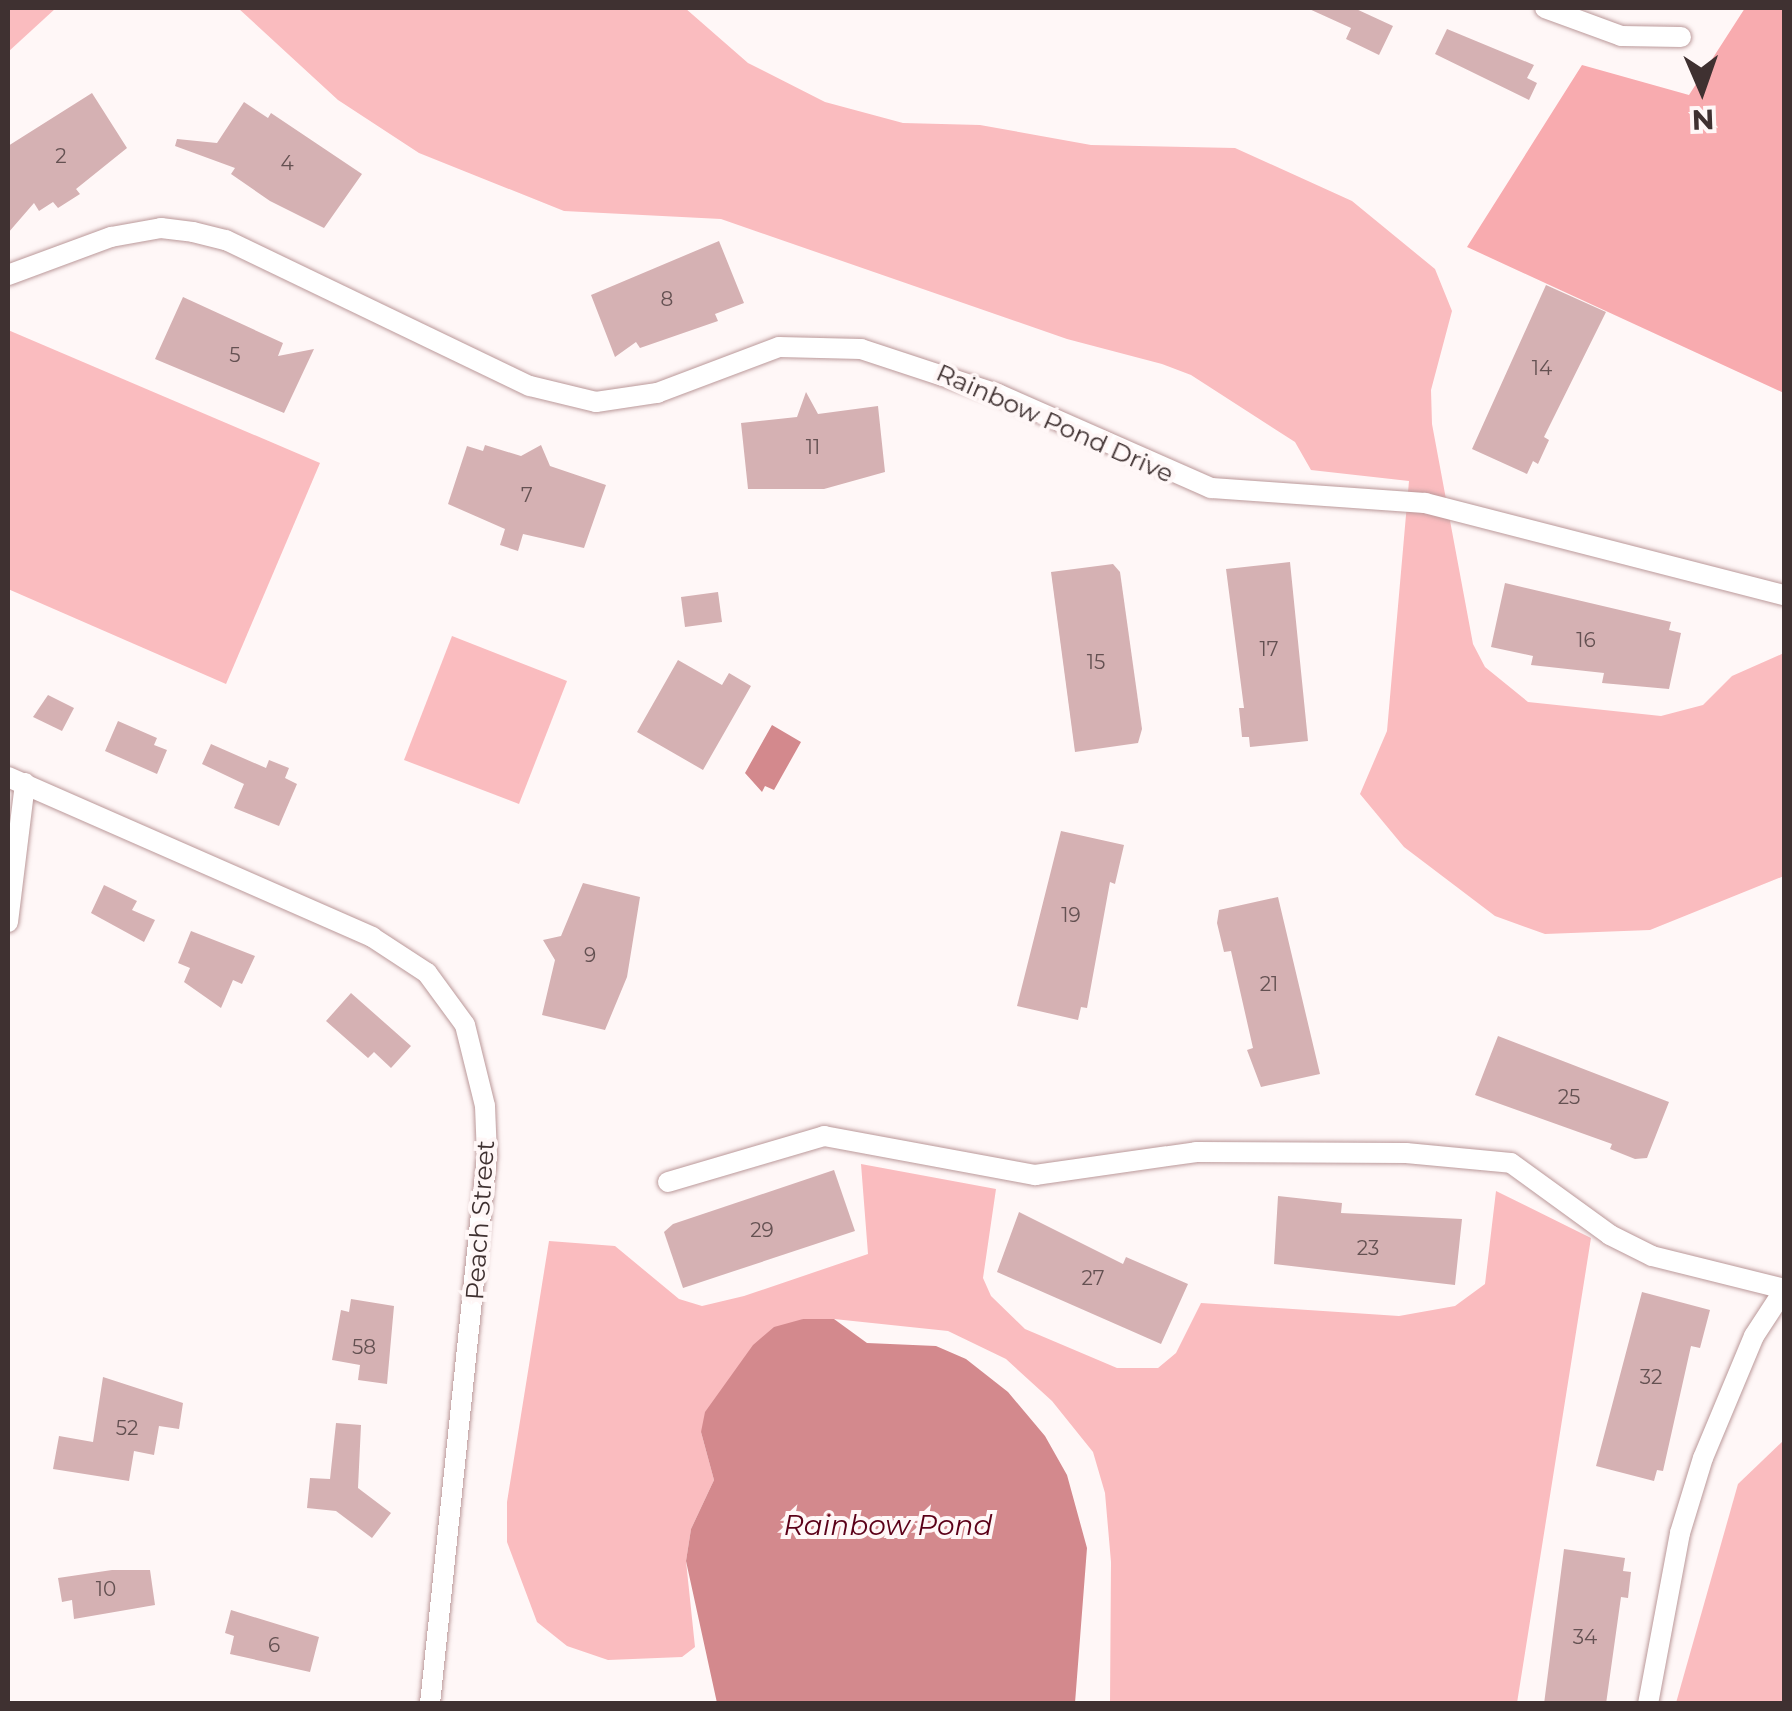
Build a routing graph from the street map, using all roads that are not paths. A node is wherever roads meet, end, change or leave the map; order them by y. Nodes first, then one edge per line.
1 (1545, 8) edge
2 (1681, 37) dead end
3 (8, 275) edge
4 (1784, 595) edge
5 (16, 780) edge
6 (8, 922) edge
7 (668, 1182) dead end
8 (1784, 1290) edge
9 (430, 1704) edge
10 (1648, 1704) edge

1 - 2 street
3 - 4 street, Rainbow Pond Drive
5 - 6 street
5 - 9 street, Peach Street
7 - 8 street
8 - 10 street

